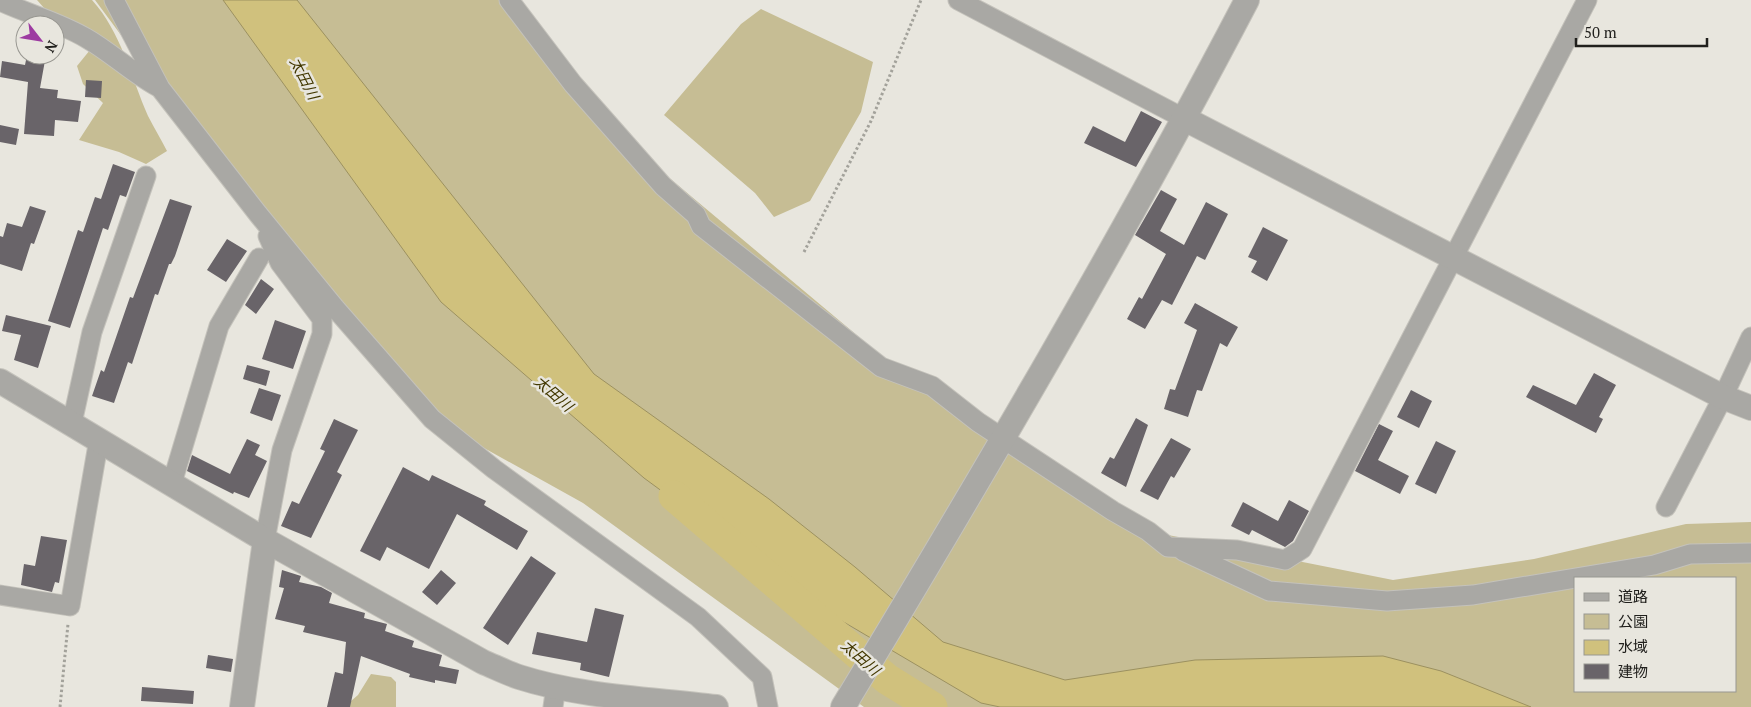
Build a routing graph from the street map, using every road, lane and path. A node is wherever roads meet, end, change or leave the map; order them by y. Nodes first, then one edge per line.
1 (114, 0) edge
2 (510, 0) edge
3 (920, 0) edge
4 (958, 0) edge
5 (1247, 0) edge
6 (1587, 0) edge
7 (1, 7) edge
8 (160, 88) junction
9 (1185, 119) junction
10 (146, 176) dead end
11 (258, 214) junction
12 (804, 252) dead end
13 (259, 258) dead end
14 (1455, 258) junction
15 (1751, 337) edge
16 (0, 381) edge
17 (1723, 397) junction
18 (1751, 408) edge
19 (72, 423) junction
20 (1003, 436) junction
21 (99, 439) junction
22 (172, 483) junction
23 (1666, 507) dead end
24 (265, 540) junction
25 (1177, 548) junction
26 (1751, 554) edge
27 (1582, 577) edge
28 (1574, 578) edge
29 (0, 595) edge
30 (70, 606) junction
31 (554, 696) edge
32 (602, 700) edge
33 (60, 707) edge
34 (242, 707) edge
35 (716, 707) edge
36 (768, 707) edge
37 (843, 707) edge

1 - 8 street
2 - 20 street
3 - 12 path
4 - 9 street
5 - 9 street
6 - 14 street
7 - 8 street
8 - 11 street
9 - 14 street
9 - 20 street
10 - 19 street
11 - 24 street
11 - 36 street
13 - 22 street
14 - 17 street
14 - 25 street
15 - 17 street
16 - 19 street
17 - 18 street
17 - 23 street
19 - 21 street
20 - 25 street
20 - 37 street
21 - 22 street
21 - 30 street
22 - 24 street
24 - 31 street
24 - 34 street
25 - 28 street
26 - 27 street
29 - 30 street
30 - 33 path
31 - 32 street
32 - 35 street

